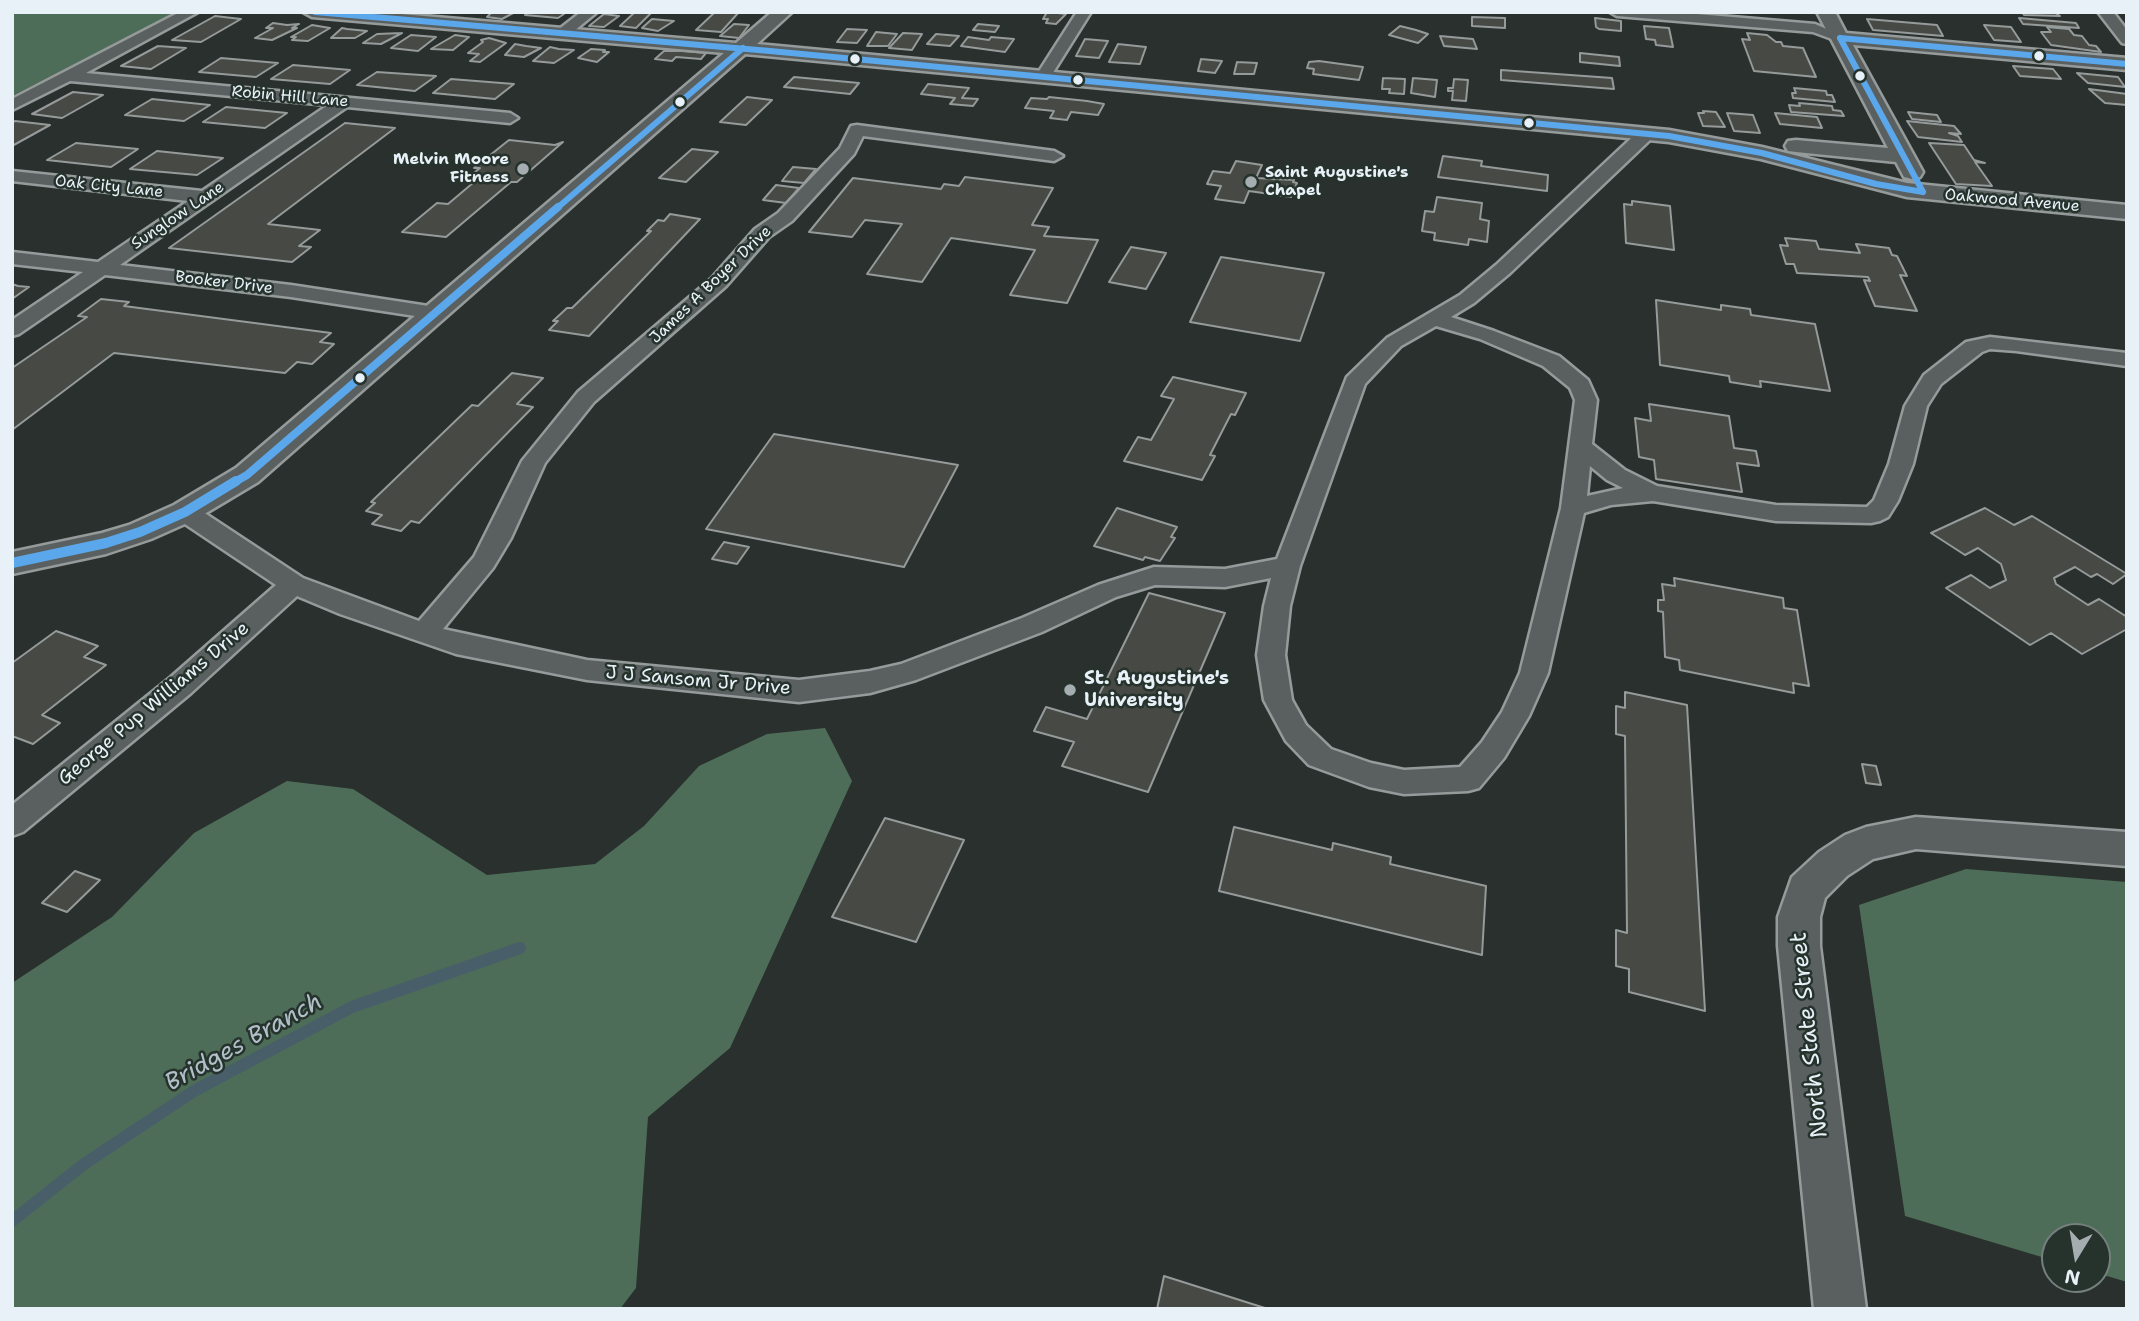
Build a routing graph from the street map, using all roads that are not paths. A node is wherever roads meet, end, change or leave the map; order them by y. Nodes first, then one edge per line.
1 (191, 12) edge
2 (312, 12) edge
3 (590, 12) edge
4 (783, 12) edge
5 (1084, 12) edge
6 (1616, 12) edge
7 (1826, 12) edge
8 (2105, 12) edge
9 (378, 15) edge
10 (563, 33) junction
11 (1840, 37) junction
12 (2127, 40) edge
13 (743, 48) junction
14 (2127, 64) edge
15 (69, 76) junction
16 (1044, 76) junction
17 (23, 86) dead end
18 (45, 88) junction
19 (344, 102) junction
20 (12, 106) edge
21 (510, 118) dead end
22 (1657, 135) junction
23 (1054, 156) dead end
24 (1904, 156) junction
25 (12, 176) edge
26 (1923, 192) junction
27 (206, 197) junction
28 (2127, 212) edge
29 (12, 258) edge
30 (101, 268) junction
31 (435, 313) junction
32 (1436, 319) junction
33 (12, 330) edge
34 (2127, 360) edge
35 (1581, 446) junction
36 (1653, 493) junction
37 (1573, 508) junction
38 (185, 512) junction
39 (12, 563) edge
40 (1287, 566) junction
41 (1226, 578) junction
42 (294, 584) junction
43 (1277, 606) junction
44 (425, 632) junction
45 (12, 823) edge
46 (2127, 849) edge
47 (1840, 1309) edge

1 - 15 street
2 - 9 street, Oakwood Avenue
3 - 10 street
4 - 13 street
5 - 16 street
6 - 11 street
7 - 11 street
8 - 12 street
9 - 10 street, Oakwood Avenue
10 - 13 street, Oakwood Avenue
11 - 14 street
11 - 24 street
13 - 16 street, Oakwood Avenue
13 - 31 street
15 - 18 street
15 - 19 street, Robin Hill Lane
16 - 22 street, Oakwood Avenue
17 - 18 street
18 - 20 street
19 - 21 street, Robin Hill Lane
19 - 27 street, Sunglow Lane
22 - 24 street
22 - 26 street, Oakwood Avenue
22 - 32 street
23 - 44 street, James A Boyer Drive
24 - 26 street
25 - 27 street, Oak City Lane
26 - 28 street, Oakwood Avenue
27 - 30 street, Sunglow Lane
29 - 30 street, Booker Drive
30 - 31 street, Booker Drive
30 - 33 street, Sunglow Lane
31 - 38 street
32 - 35 street
32 - 40 street
34 - 36 street
35 - 36 street
35 - 37 street
36 - 37 street
37 - 43 street
38 - 39 street
38 - 42 street, J J Sansom Jr Drive
40 - 41 street, J J Sansom Jr Drive
40 - 43 street
41 - 43 street, J J Sansom Jr Drive
41 - 44 street, J J Sansom Jr Drive
42 - 44 street, J J Sansom Jr Drive
42 - 45 street, George Pup Williams Drive
46 - 47 street, North State Street

